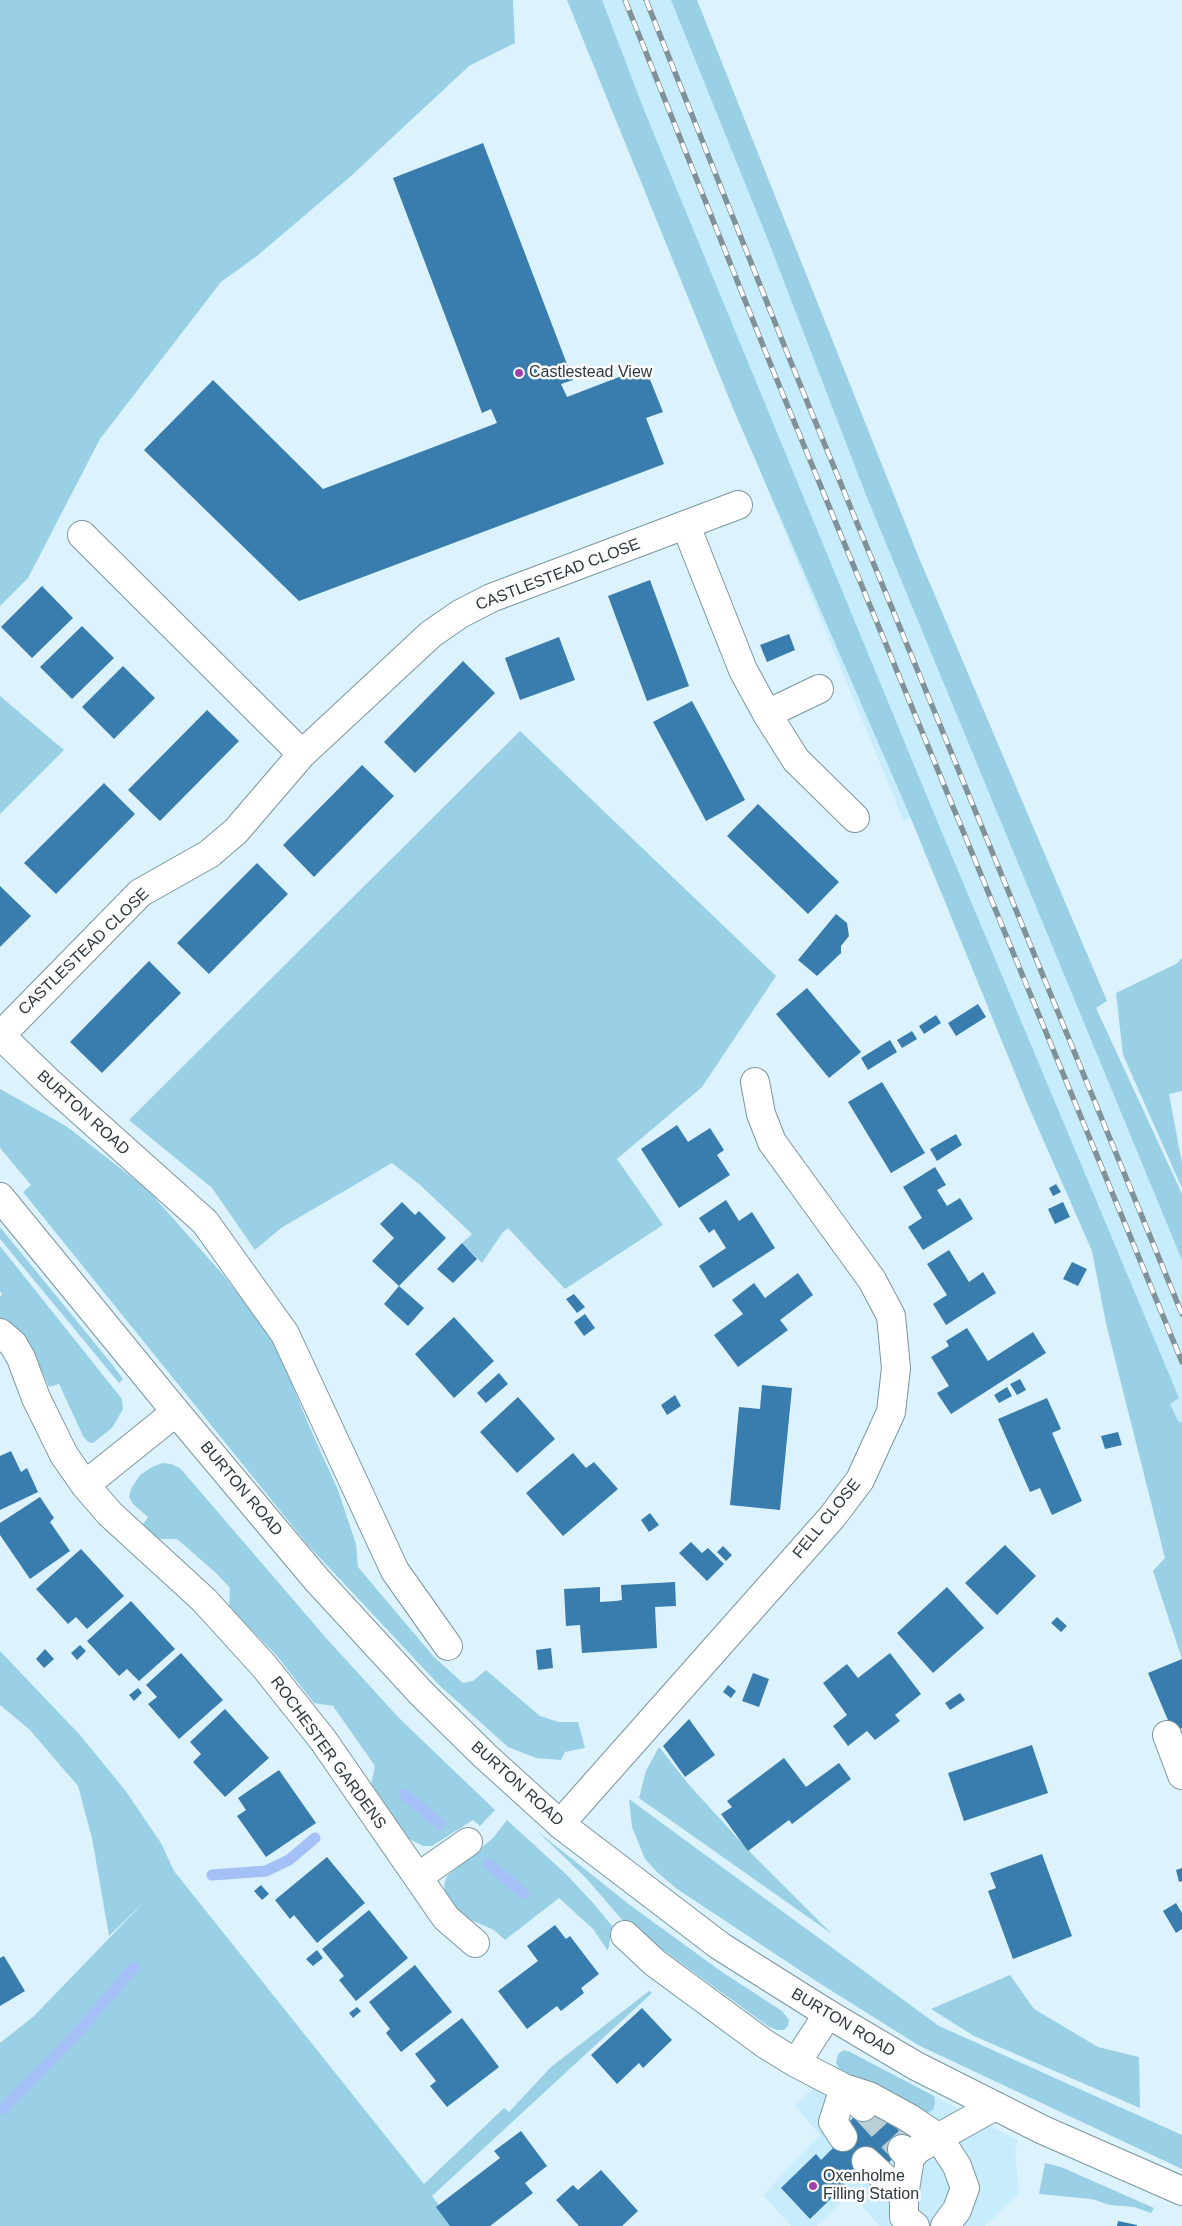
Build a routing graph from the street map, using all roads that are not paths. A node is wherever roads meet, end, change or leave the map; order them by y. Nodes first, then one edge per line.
1 (738, 505) dead end
2 (686, 526) junction
3 (82, 535) dead end
4 (819, 689) dead end
5 (767, 714) junction
6 (302, 754) junction
7 (855, 818) dead end
8 (0, 1036) edge
9 (755, 1082) dead end
10 (0, 1197) edge
11 (0, 1333) edge
12 (176, 1412) junction
13 (85, 1485) junction
14 (448, 1646) dead end
15 (1167, 1735) dead end
16 (1182, 1775) edge
17 (560, 1824) junction
18 (468, 1842) dead end
19 (418, 1877) junction
20 (625, 1934) dead end
21 (475, 1943) dead end
22 (828, 2014) junction
23 (796, 2063) junction
24 (844, 2088) junction
25 (995, 2106) junction
26 (864, 2108) tunnel mouth
27 (843, 2138) dead end
28 (938, 2138) junction
29 (866, 2161) dead end
30 (1182, 2191) edge
31 (904, 2196) junction
32 (915, 2226) edge
33 (945, 2226) edge

1 - 2 street, CASTLESTEAD CLOSE
2 - 5 street
2 - 6 street, CASTLESTEAD CLOSE
3 - 6 street
4 - 5 street
5 - 7 street
6 - 8 street, CASTLESTEAD CLOSE
8 - 14 street, BURTON ROAD
9 - 17 street, FELL CLOSE
10 - 12 street, BURTON ROAD
11 - 13 street, ROCHESTER GARDENS
12 - 13 street
12 - 17 street, BURTON ROAD
13 - 19 street, ROCHESTER GARDENS
15 - 16 street
17 - 22 street, BURTON ROAD
18 - 19 street
19 - 21 street, ROCHESTER GARDENS
20 - 23 street
22 - 23 street
22 - 25 street, BURTON ROAD
23 - 24 street
24 - 26 street
24 - 27 street
24 - 28 street
25 - 28 street
25 - 30 street, BURTON ROAD
28 - 31 street
28 - 33 street
29 - 31 street
31 - 32 street

